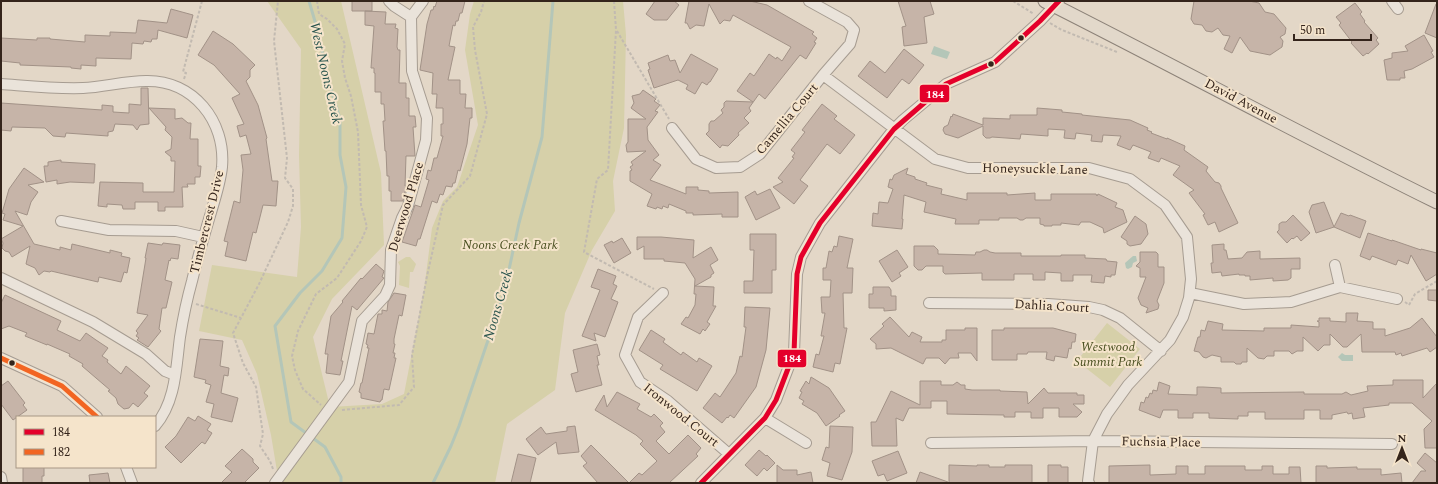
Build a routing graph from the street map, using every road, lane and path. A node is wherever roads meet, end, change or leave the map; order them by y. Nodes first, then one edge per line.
1 (202, 1) edge
2 (278, 1) edge
3 (317, 1) edge
4 (389, 1) edge
5 (423, 1) edge
6 (484, 1) edge
7 (614, 1) edge
8 (809, 1) edge
9 (1013, 1) edge
10 (1053, 2) edge
11 (1026, 10) dead end
12 (411, 17) junction
13 (616, 30) junction
14 (823, 75) junction
15 (1, 84) edge
16 (181, 89) junction
17 (672, 128) joint
18 (894, 129) junction
19 (1437, 202) edge
20 (61, 221) dead end
21 (203, 238) junction
22 (1335, 265) dead end
23 (1, 278) edge
24 (1437, 281) edge
25 (1340, 287) junction
26 (663, 293) joint
27 (1190, 293) junction
28 (1397, 299) joint
29 (187, 302) junction
30 (929, 303) dead end
31 (241, 318) junction
32 (1161, 351) junction
33 (1, 358) edge
34 (175, 375) junction
35 (328, 411) junction
36 (96, 416) edge
37 (765, 418) junction
38 (156, 424) edge
39 (1093, 441) junction
40 (806, 443) dead end
41 (931, 443) dead end
42 (1392, 444) dead end
43 (729, 454) junction
44 (126, 468) edge
45 (1, 477) edge
46 (275, 482) edge
47 (2, 483) edge
48 (132, 483) edge
49 (702, 483) edge
50 (1089, 483) edge

1 - 16 path
2 - 31 path
3 - 35 path
4 - 12 street
5 - 12 street
6 - 35 path
7 - 13 path
8 - 14 street, Camellia Court
9 - 11 path
10 - 18 street
10 - 19 main road, David Avenue
12 - 35 street, Deerwood Place
13 - 17 path
13 - 26 path
14 - 17 street, Camellia Court
14 - 18 street, Honeysuckle Lane
15 - 16 street, Timbercrest Drive
16 - 21 street, Timbercrest Drive
18 - 27 street, Honeysuckle Lane
18 - 37 street
20 - 21 street
21 - 29 street, Timbercrest Drive
22 - 25 street
23 - 34 street
24 - 28 path
25 - 27 street
25 - 28 street
26 - 43 street, Ironwood Court
27 - 32 street, Honeysuckle Lane
29 - 31 path
29 - 34 street, Timbercrest Drive
30 - 32 street, Dahlia Court
31 - 46 path
32 - 39 street, Honeysuckle Lane
33 - 36 street
34 - 38 street, Timbercrest Drive
35 - 46 street, Deerwood Place
37 - 40 street
37 - 43 street
39 - 41 street, Fuchsia Place
39 - 42 street, Fuchsia Place
39 - 50 street, Honeysuckle Lane
43 - 49 street
44 - 48 street
45 - 47 street

